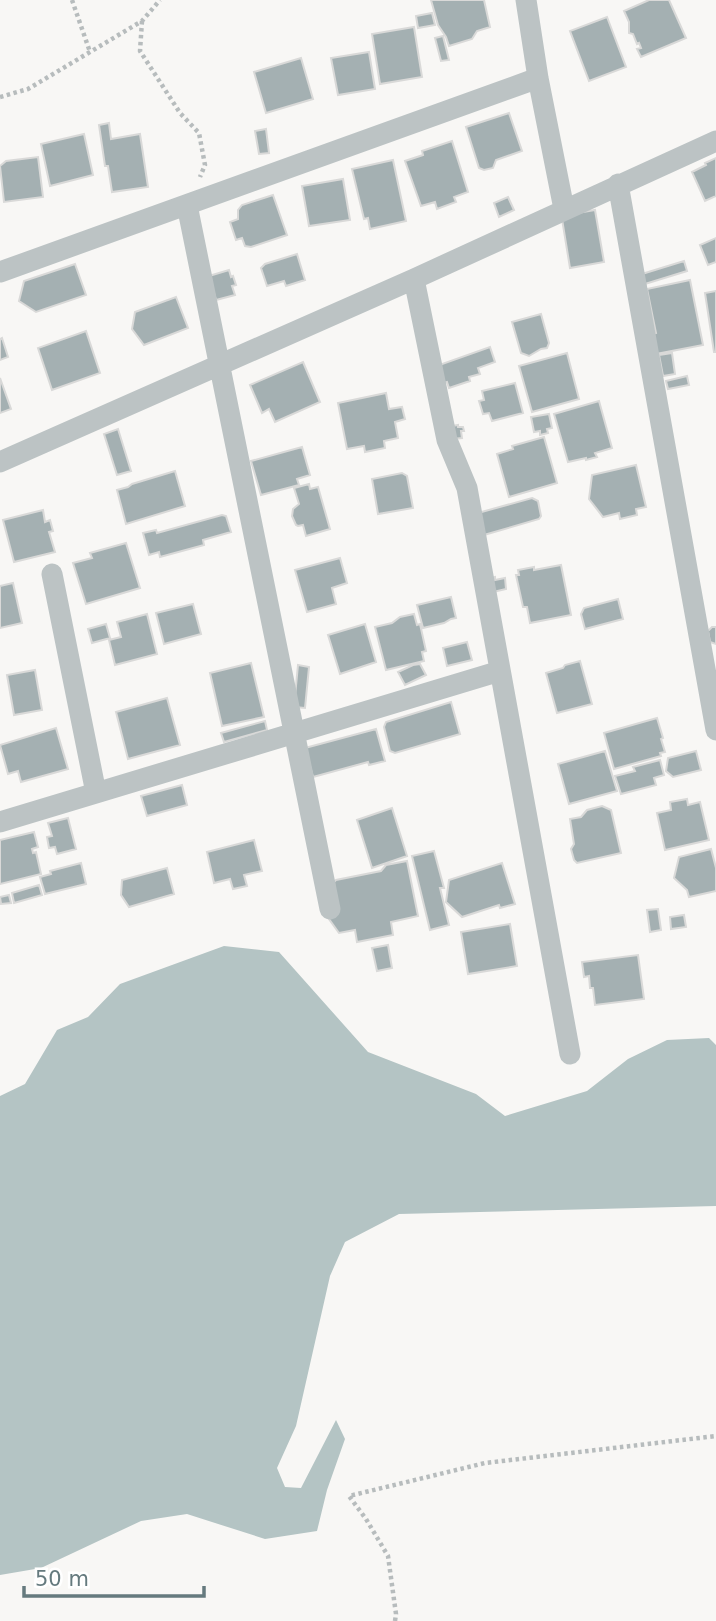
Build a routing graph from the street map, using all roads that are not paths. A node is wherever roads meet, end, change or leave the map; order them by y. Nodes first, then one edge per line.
1 (527, 0) edge
2 (538, 78) junction
3 (716, 141) edge
4 (618, 184) junction
5 (187, 205) junction
6 (564, 209) junction
7 (0, 272) edge
8 (414, 279) junction
9 (219, 366) junction
10 (0, 462) edge
11 (52, 574) dead end
12 (500, 671) junction
13 (716, 730) edge
14 (294, 733) junction
15 (96, 793) junction
16 (0, 822) edge
17 (330, 909) dead end
18 (570, 1054) dead end

1 - 2 street
2 - 5 street
2 - 6 street
3 - 4 street
4 - 6 street
4 - 13 street
5 - 7 street
5 - 9 street
6 - 8 street
8 - 9 street
8 - 12 street
9 - 10 street
9 - 14 street
11 - 15 street
12 - 14 street
12 - 18 street
14 - 15 street
14 - 17 street
15 - 16 street

